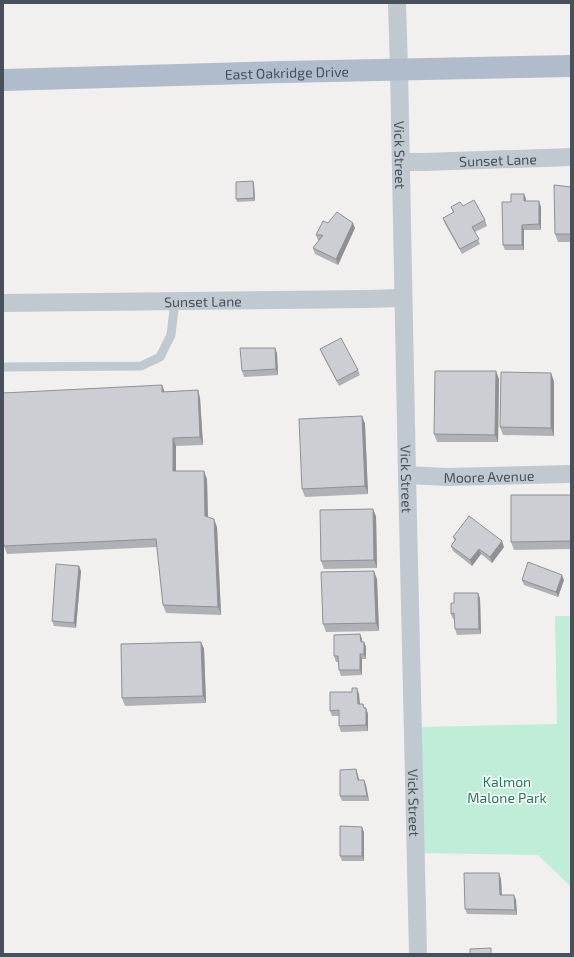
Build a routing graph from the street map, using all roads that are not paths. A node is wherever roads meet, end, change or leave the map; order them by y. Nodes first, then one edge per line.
1 (397, 3) edge
2 (571, 66) edge
3 (400, 70) junction
4 (3, 80) edge
5 (571, 157) edge
6 (401, 162) junction
7 (403, 298) junction
8 (175, 301) junction
9 (3, 303) edge
10 (3, 367) edge
11 (571, 474) edge
12 (407, 475) junction
13 (418, 954) edge

1 - 3 street, Vick Street
2 - 3 main road, East Oakridge Drive
3 - 4 main road, East Oakridge Drive
3 - 6 street, Vick Street
5 - 6 street, Sunset Lane
6 - 7 street, Vick Street
7 - 8 street, Sunset Lane
7 - 12 street, Vick Street
8 - 9 street, Sunset Lane
8 - 10 lane
11 - 12 street, Moore Avenue
12 - 13 street, Vick Street

